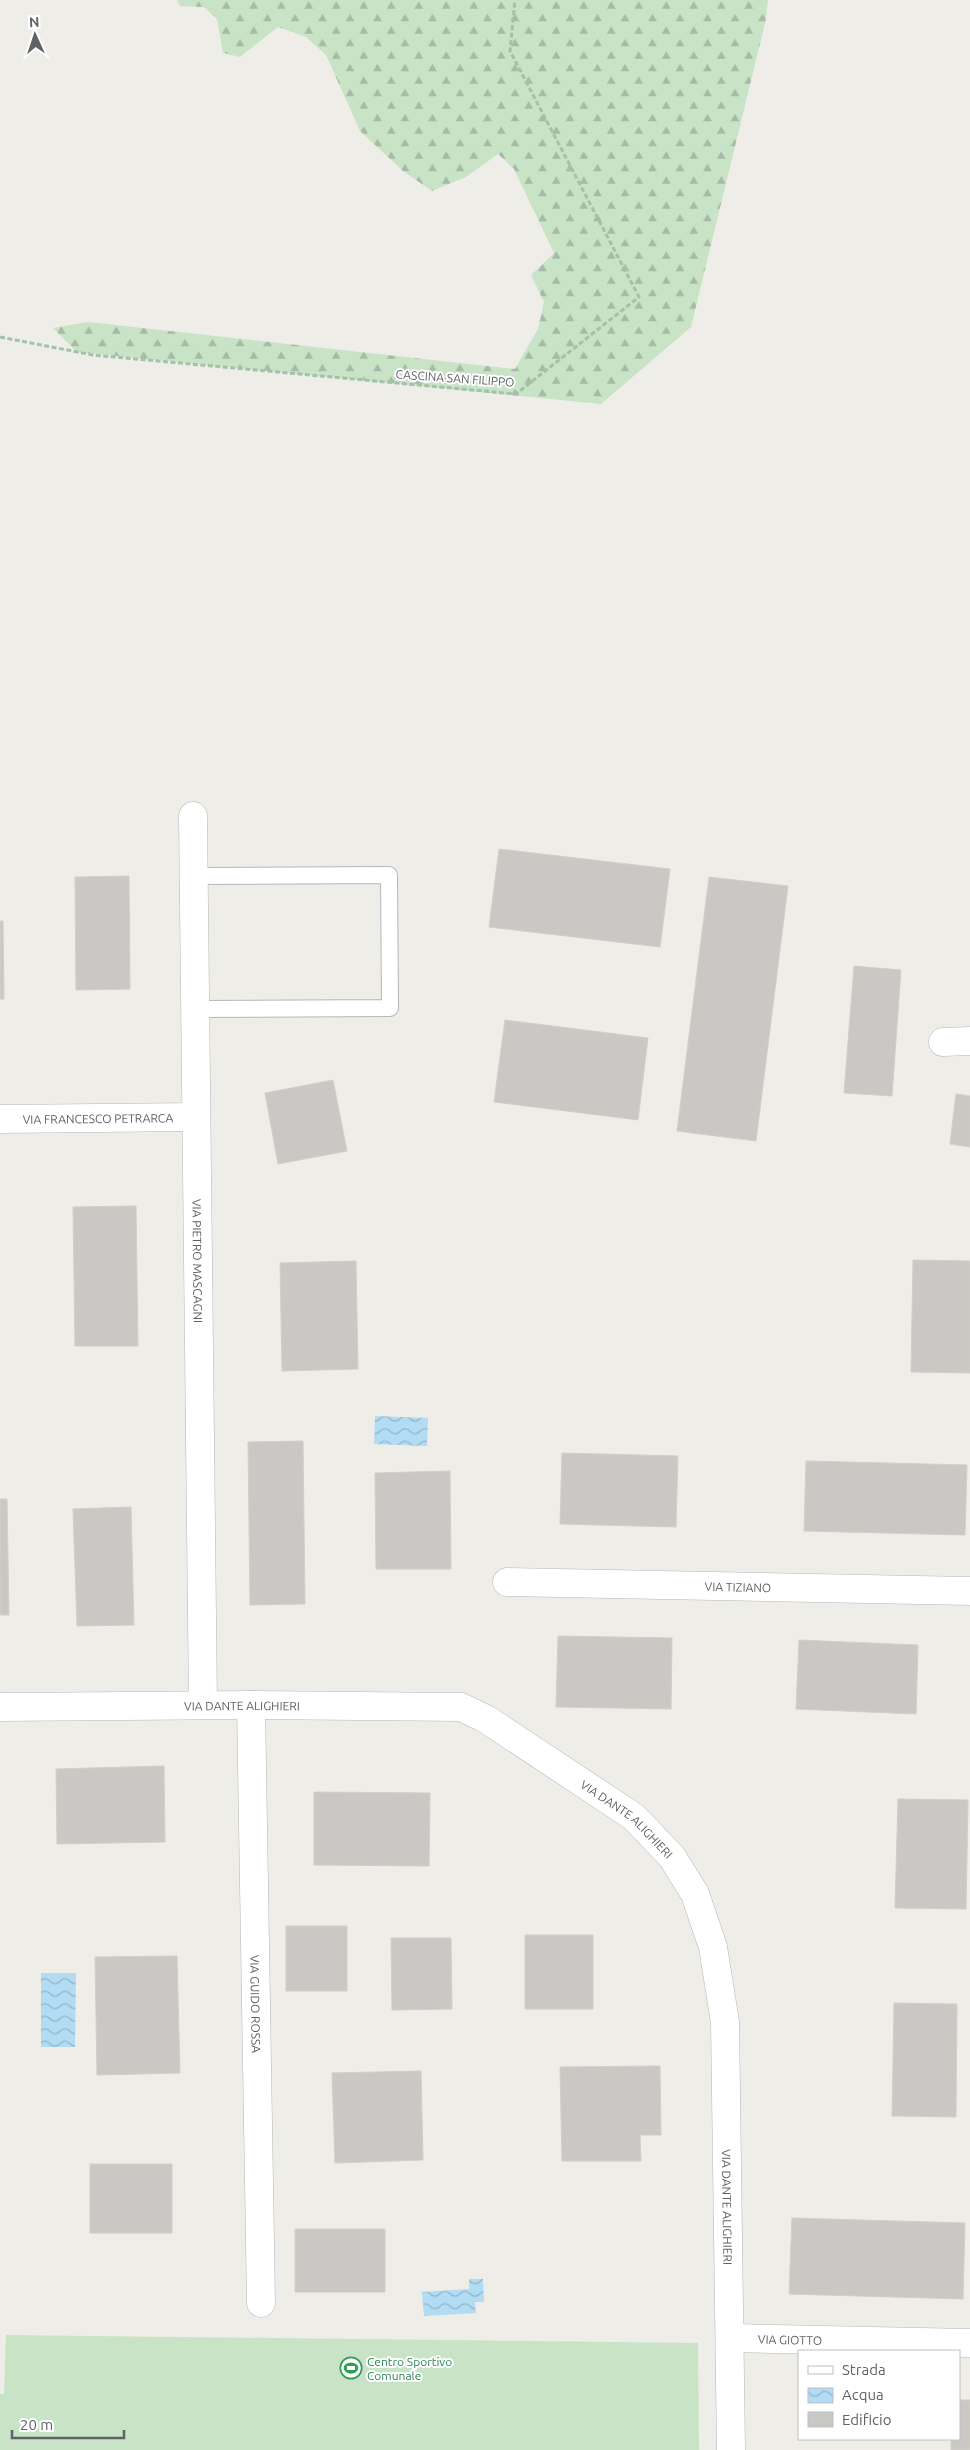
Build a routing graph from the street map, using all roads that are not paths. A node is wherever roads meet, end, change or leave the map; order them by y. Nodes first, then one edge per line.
1 (193, 816) dead end
2 (194, 876) junction
3 (195, 1009) junction
4 (970, 1041) edge
5 (943, 1042) dead end
6 (196, 1117) junction
7 (0, 1119) edge
8 (507, 1582) dead end
9 (970, 1591) edge
10 (203, 1705) junction
11 (251, 1705) junction
12 (0, 1706) edge
13 (261, 2303) dead end
14 (730, 2338) junction
15 (970, 2343) edge
16 (731, 2450) edge

1 - 2 street, VIA PIETRO MASCAGNI
2 - 3 street, VIA PIETRO MASCAGNI
2 - 3 lane
3 - 6 street, VIA PIETRO MASCAGNI
4 - 5 street
6 - 7 street, VIA FRANCESCO PETRARCA
6 - 10 street, VIA PIETRO MASCAGNI
8 - 9 street, VIA TIZIANO
10 - 11 street, VIA DANTE ALIGHIERI
10 - 12 street, VIA DANTE ALIGHIERI
11 - 13 street, VIA GUIDO ROSSA
11 - 14 street, VIA DANTE ALIGHIERI
14 - 15 street, VIA GIOTTO
14 - 16 street, VIA DANTE ALIGHIERI

